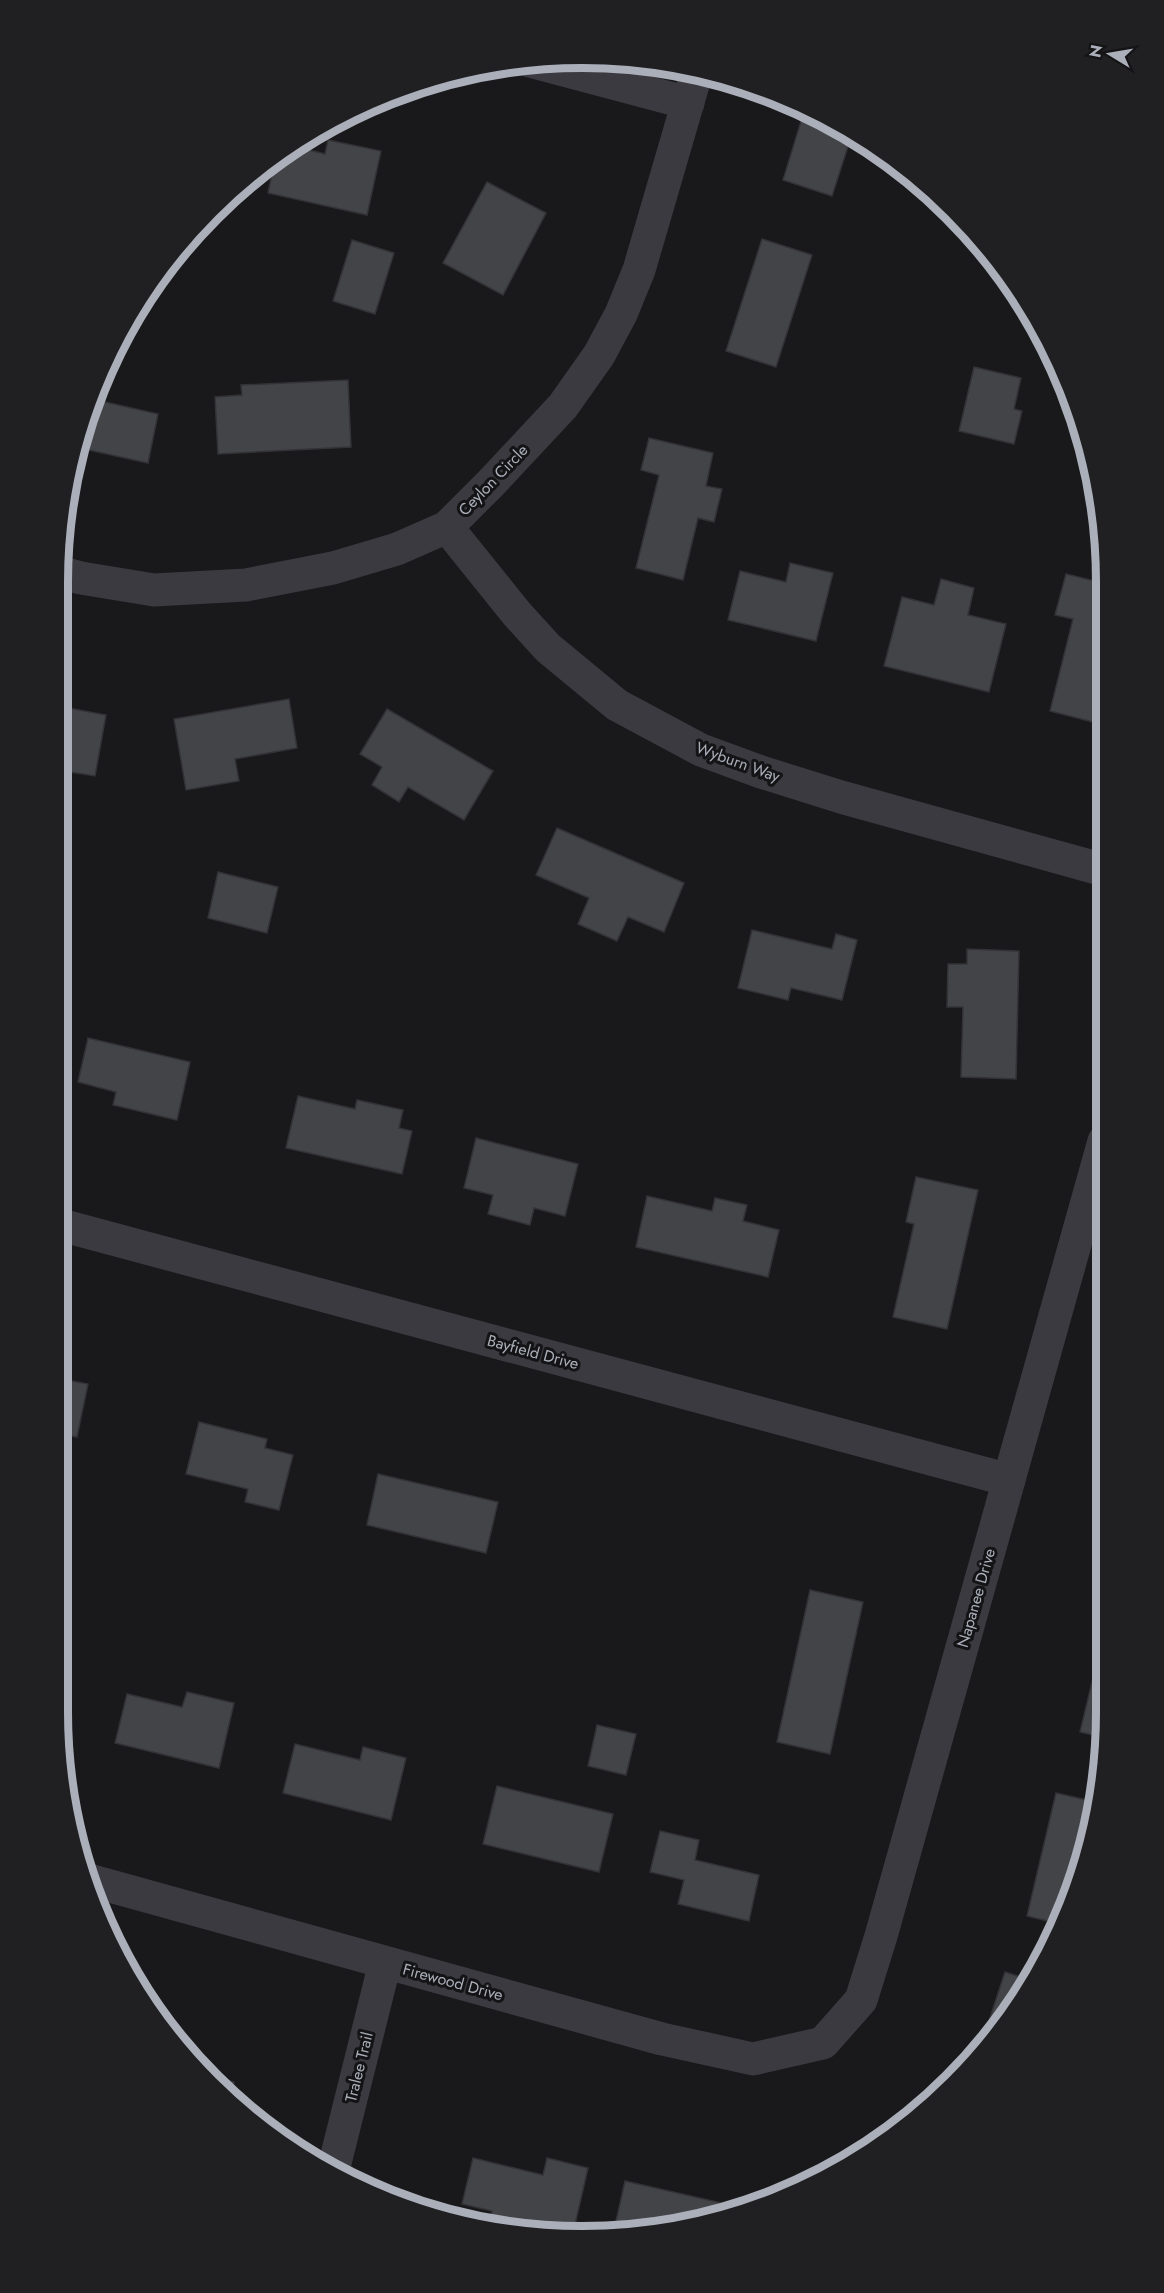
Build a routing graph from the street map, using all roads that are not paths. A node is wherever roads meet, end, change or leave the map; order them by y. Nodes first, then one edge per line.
1 (559, 69) edge
2 (694, 80) edge
3 (688, 103) junction
4 (447, 527) junction
5 (68, 575) edge
6 (1096, 868) edge
7 (1096, 1170) edge
8 (68, 1227) edge
9 (1009, 1480) junction
10 (97, 1882) edge
11 (386, 1963) junction
12 (823, 2043) joint
13 (335, 2162) edge

1 - 3 street
2 - 3 street, Ceylon Circle
3 - 4 street, Ceylon Circle
4 - 5 street, Ceylon Circle
4 - 6 street, Wyburn Way
7 - 9 street, Napanee Drive
8 - 9 street, Bayfield Drive
9 - 12 street, Napanee Drive
10 - 11 street, Firewood Drive
11 - 12 street, Firewood Drive
11 - 13 street, Tralee Trail

